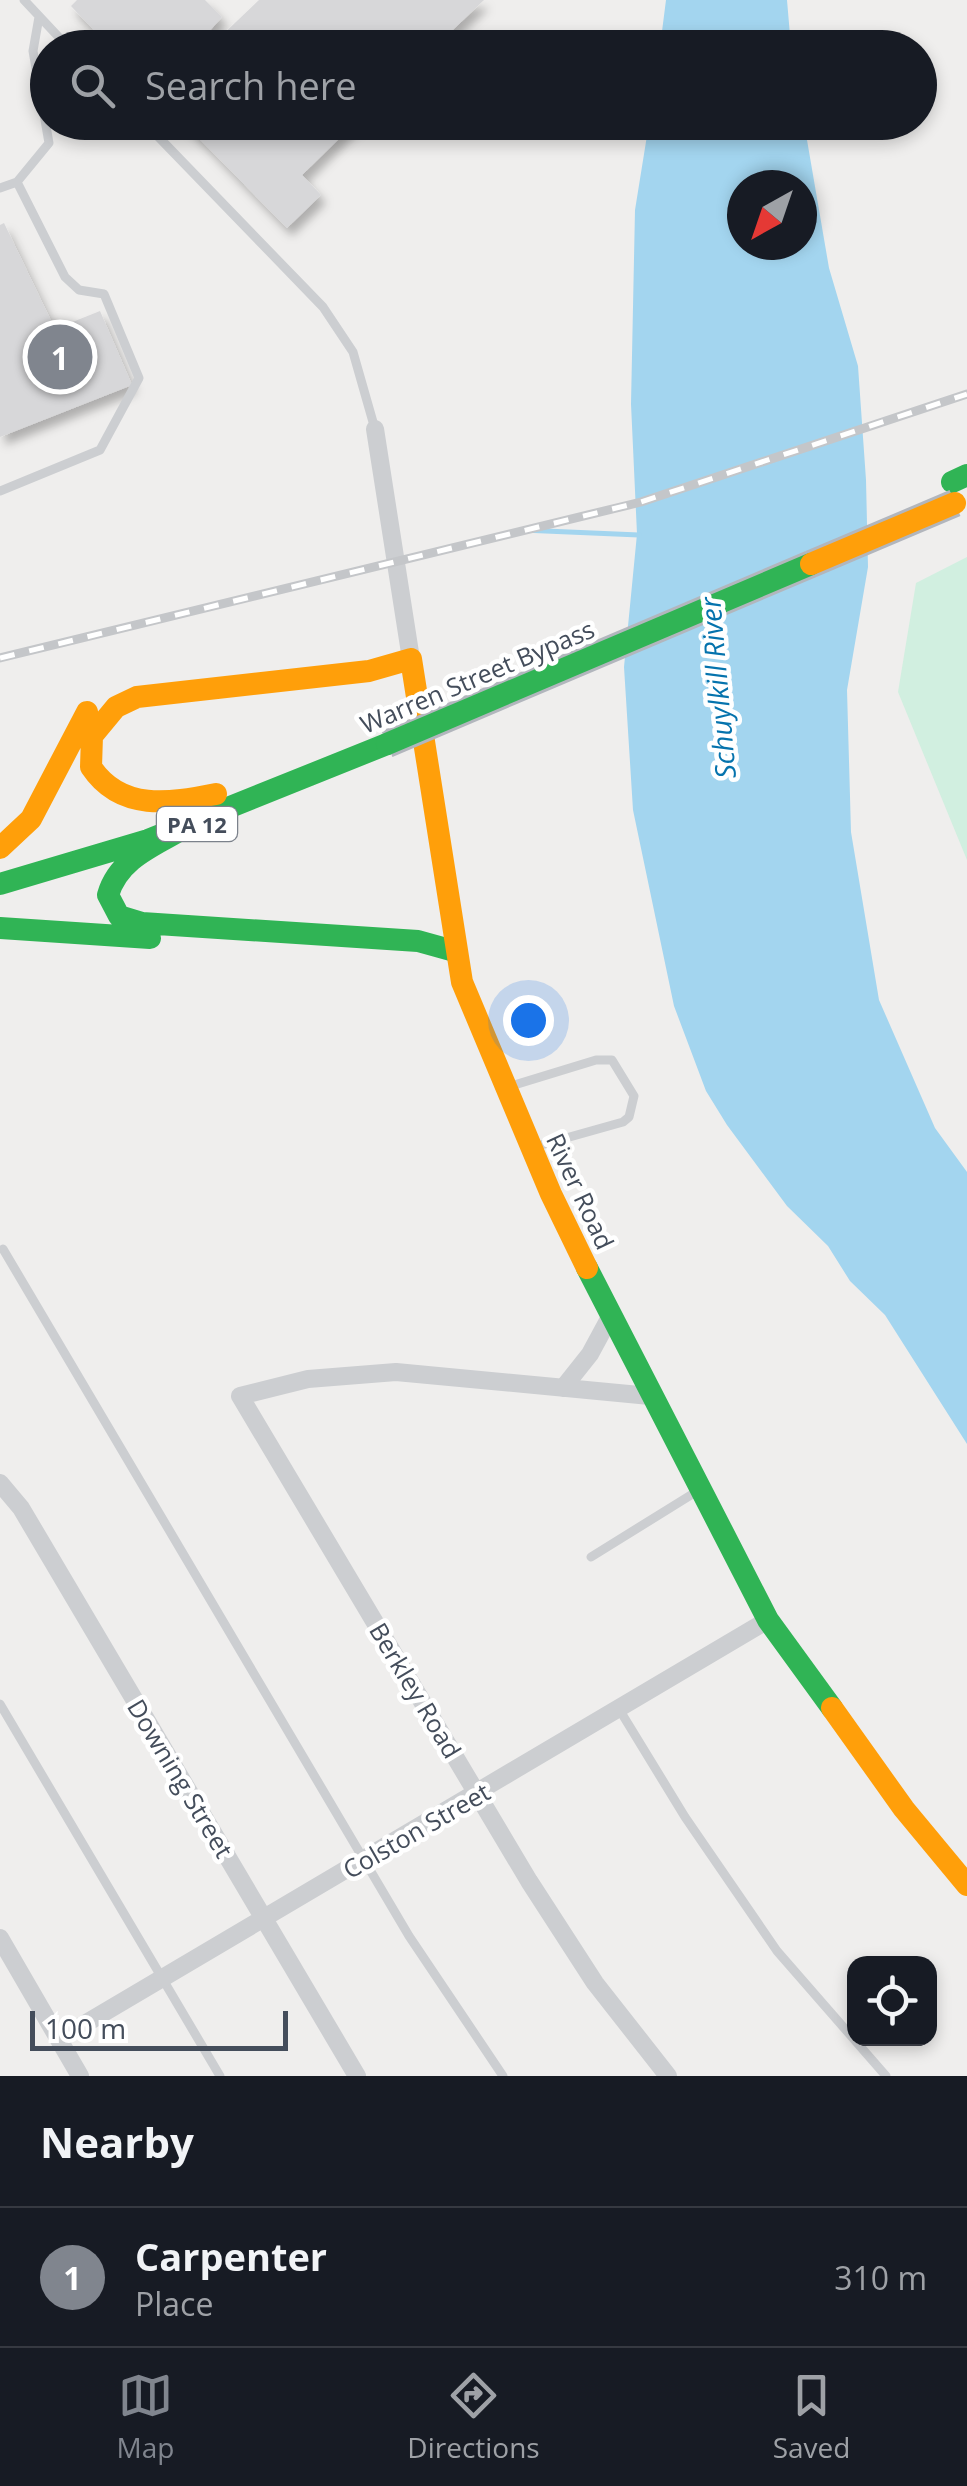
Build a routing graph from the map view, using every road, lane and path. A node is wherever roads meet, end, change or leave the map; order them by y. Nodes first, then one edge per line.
1 (24, 0) edge
2 (39, 16) junction
3 (37, 30) edge
4 (53, 30) edge
5 (48, 140) edge
6 (161, 140) edge
7 (16, 182) junction
8 (0, 188) edge
9 (375, 429) joint
10 (960, 489) edge
11 (0, 491) edge
12 (411, 659) junction
13 (385, 734) junction
14 (216, 794) junction
15 (182, 830) junction
16 (0, 848) edge
17 (0, 860) edge
18 (0, 884) edge
19 (0, 928) edge
20 (454, 951) junction
21 (505, 1088) junction
22 (531, 1148) junction
23 (3, 1249) dead end
24 (610, 1317) junction
25 (564, 1388) junction
26 (650, 1396) junction
27 (0, 1482) edge
28 (701, 1489) junction
29 (591, 1558) dead end
30 (768, 1620) junction
31 (0, 1704) edge
32 (619, 1709) junction
33 (478, 1794) junction
34 (365, 1858) junction
35 (967, 1885) edge
36 (264, 1918) junction
37 (0, 1938) edge
38 (162, 1979) junction
39 (62, 2038) junction
40 (80, 2076) edge
41 (220, 2076) edge
42 (357, 2076) edge
43 (503, 2076) edge
44 (668, 2076) edge
45 (886, 2076) edge

1 - 2 lane
2 - 3 lane
2 - 4 lane
5 - 7 lane
6 - 9 lane
7 - 8 lane
7 - 11 lane
9 - 12 street, River Road
10 - 13 main road, Warren Street Bypass / PA 12, bridge
12 - 14 main road
12 - 16 main road
12 - 20 main road, River Road
13 - 14 main road, Warren Street Bypass / PA 12
13 - 15 main road, Warren Street Bypass / PA 12
14 - 17 main road, Warren Street Bypass / PA 12
15 - 18 main road, Warren Street Bypass / PA 12
15 - 20 main road
19 - 20 main road
20 - 21 main road, River Road
21 - 22 main road, River Road
21 - 22 lane
22 - 24 main road, River Road
23 - 34 lane
24 - 25 street
24 - 26 main road, River Road
25 - 26 street
25 - 33 street, Berkley Road
26 - 28 main road, River Road
27 - 36 street, Downing Street
28 - 29 lane
28 - 30 main road, River Road
30 - 32 street, Colston Street
30 - 35 main road, River Road
31 - 38 lane
32 - 33 street, Colston Street
32 - 45 lane
33 - 34 street, Colston Street
33 - 44 street, Berkley Road
34 - 36 street, Colston Street
34 - 43 lane
36 - 38 street, Colston Street
36 - 42 street, Downing Street
37 - 39 street
38 - 39 street, Colston Street
38 - 41 lane
39 - 40 street

